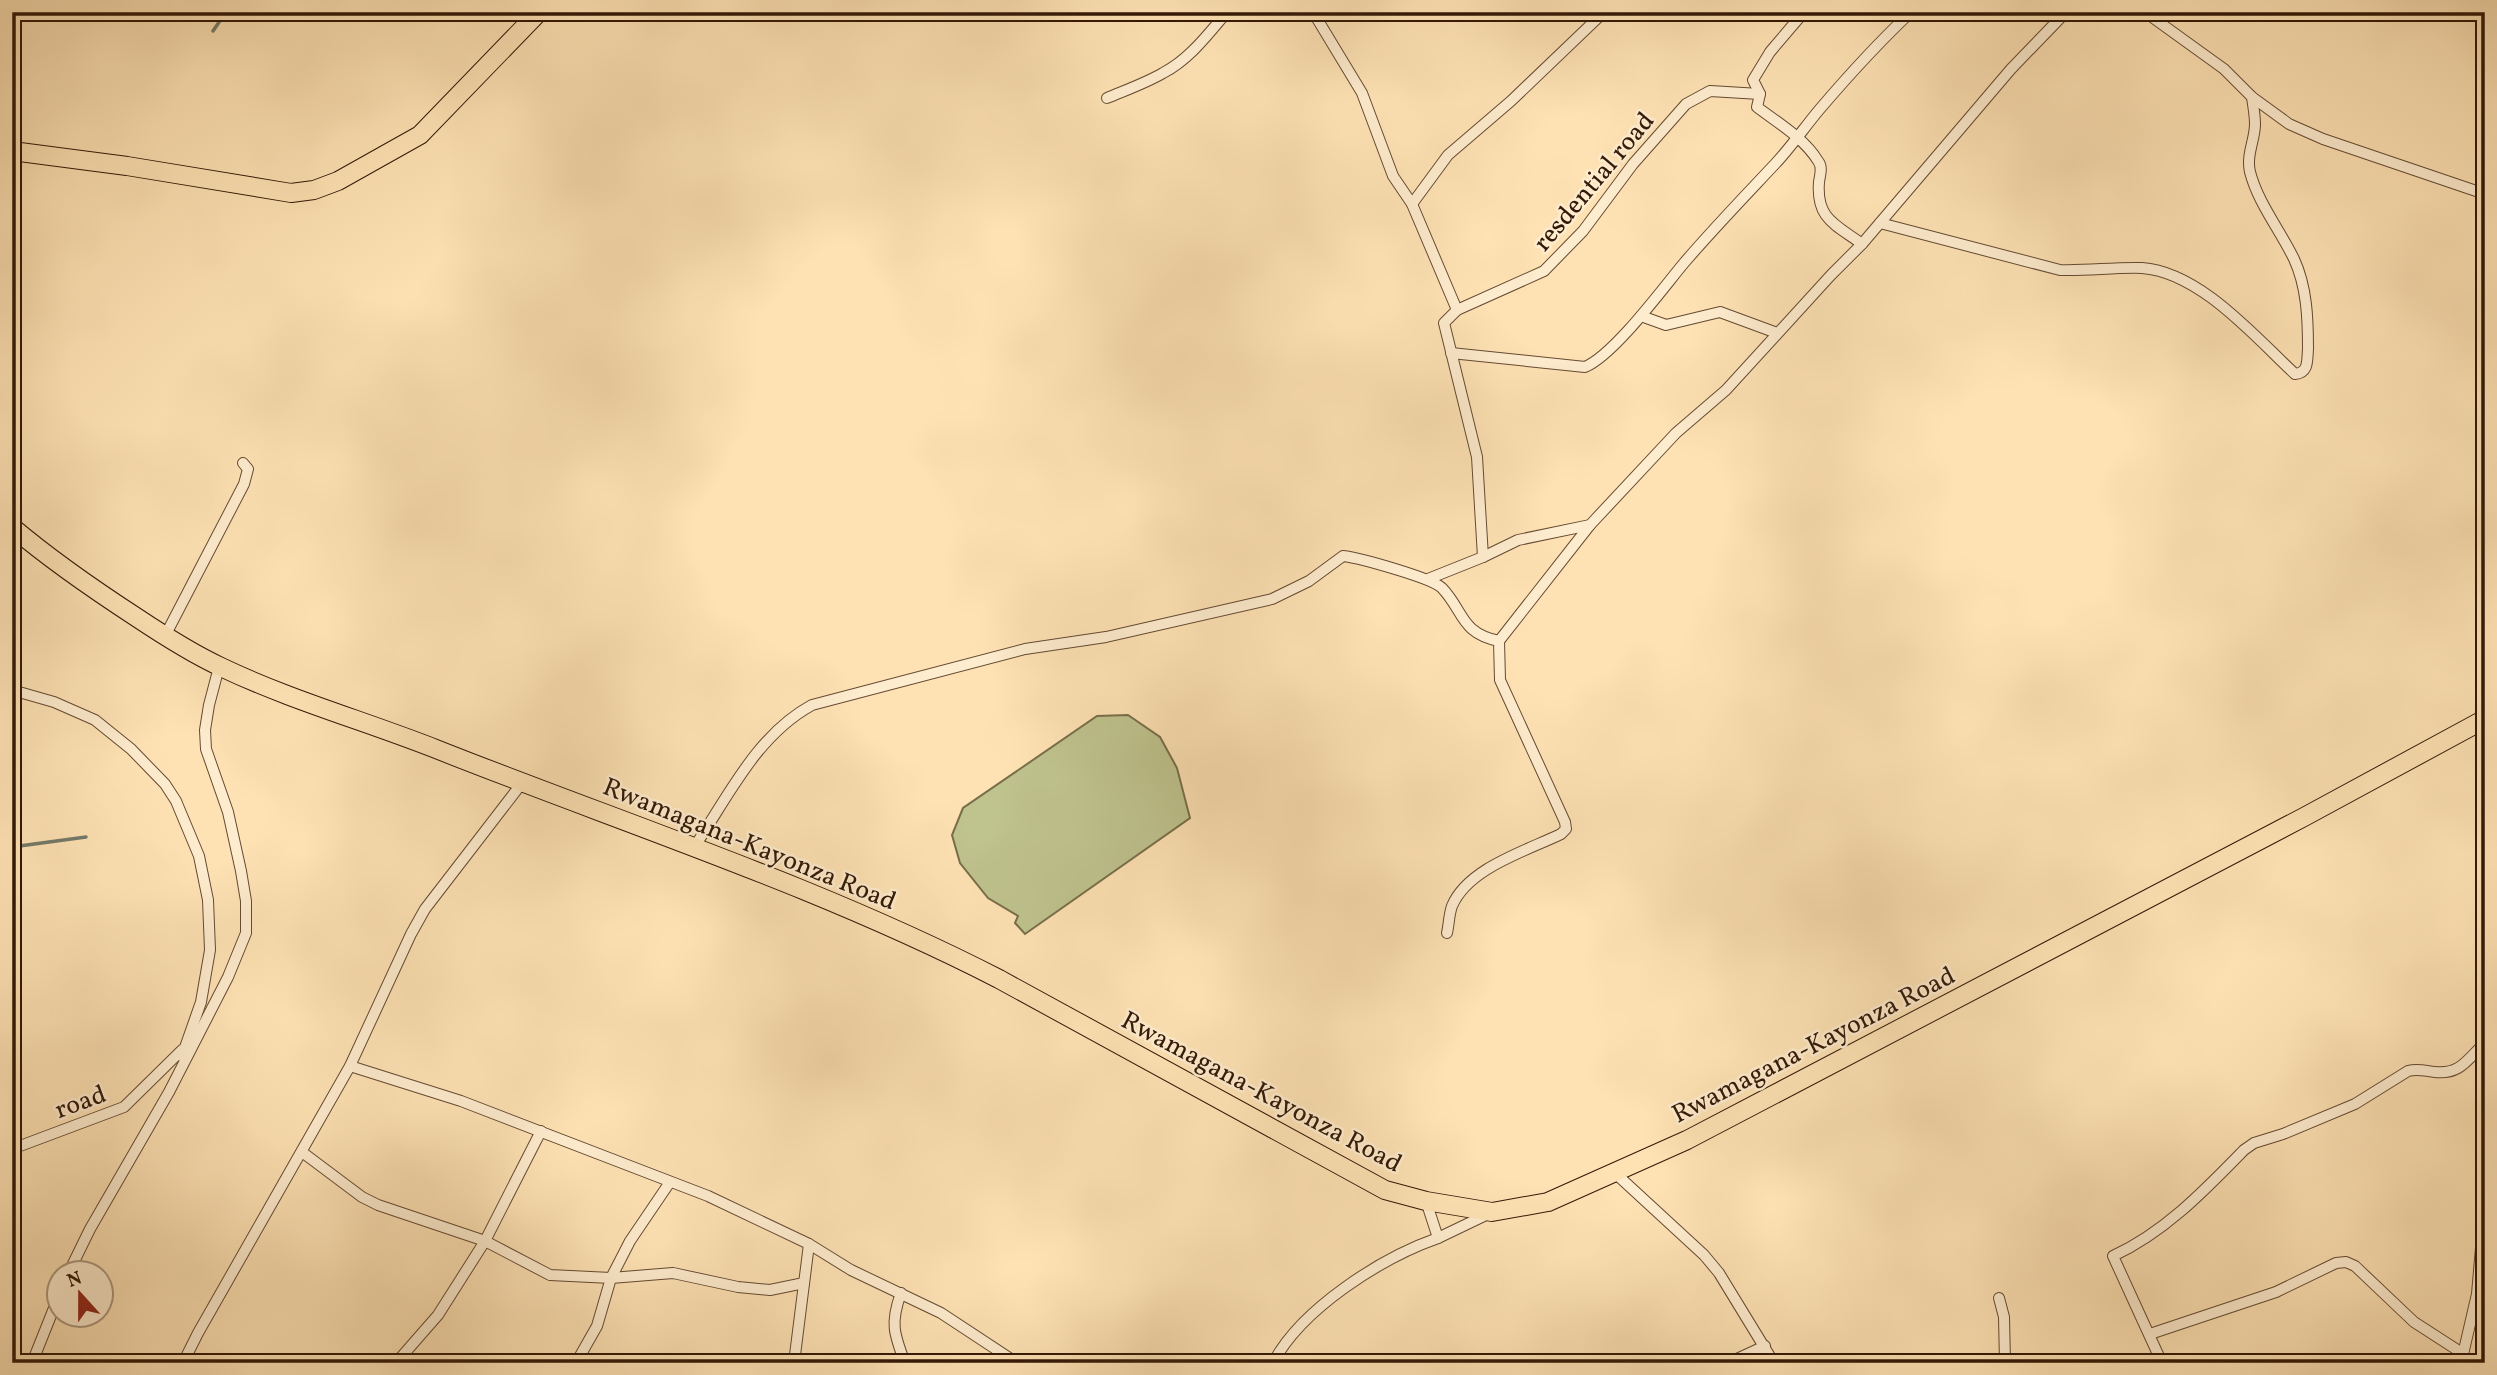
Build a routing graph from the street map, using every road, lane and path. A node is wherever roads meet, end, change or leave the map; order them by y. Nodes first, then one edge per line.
1 (539, 12) edge
2 (1227, 12) edge
3 (1313, 12) edge
4 (1604, 12) edge
5 (1804, 12) edge
6 (1911, 12) edge
7 (2066, 12) edge
8 (2145, 12) edge
9 (1760, 94) junction
10 (2252, 97) junction
11 (1107, 98) dead end
12 (1797, 137) junction
13 (12, 151) edge
14 (2485, 194) edge
15 (1412, 204) junction
16 (1880, 223) junction
17 (1862, 244) junction
18 (1457, 310) junction
19 (1641, 316) junction
20 (1777, 333) junction
21 (1451, 353) junction
22 (243, 463) dead end
23 (1590, 525) junction
24 (12, 527) edge
25 (1483, 557) junction
26 (1428, 579) junction
27 (165, 636) junction
28 (1499, 641) junction
29 (219, 667) junction
30 (12, 690) edge
31 (2485, 719) edge
32 (522, 783) junction
33 (695, 846) junction
34 (1447, 933) dead end
35 (2485, 1043) edge
36 (182, 1050) junction
37 (181, 1065) junction
38 (350, 1066) junction
39 (541, 1131) junction
40 (12, 1149) edge
41 (302, 1152) junction
42 (1615, 1173) junction
43 (670, 1182) junction
44 (1426, 1201) junction
45 (2485, 1201) edge
46 (1492, 1212) junction
47 (1438, 1238) junction
48 (485, 1241) junction
49 (809, 1244) junction
50 (74, 1260) edge
51 (611, 1278) junction
52 (804, 1283) junction
53 (2481, 1292) edge
54 (901, 1293) junction
55 (1999, 1298) dead end
56 (46, 1328) edge
57 (2150, 1334) junction
58 (1765, 1346) junction
59 (2462, 1358) edge
60 (32, 1363) edge
61 (183, 1363) edge
62 (396, 1363) edge
63 (576, 1363) edge
64 (794, 1363) edge
65 (905, 1363) edge
66 (1017, 1363) edge
67 (1273, 1363) edge
68 (1728, 1363) edge
69 (1774, 1363) edge
70 (2005, 1363) edge
71 (2162, 1363) edge

1 - 13 highway
2 - 11 street
3 - 15 street
4 - 15 street
5 - 9 street
6 - 12 street
7 - 16 street
8 - 10 street
9 - 12 street
9 - 18 street, resdential road
10 - 14 street
10 - 16 street
12 - 17 street
12 - 19 street
15 - 18 street
16 - 17 street
17 - 20 street
18 - 21 street
19 - 20 street
19 - 21 street
20 - 23 street
21 - 25 street
22 - 27 street
23 - 25 street
23 - 28 street
24 - 27 highway, Rwamagana-Kayonza Road
25 - 26 street
26 - 28 street
26 - 33 street
27 - 29 highway, Rwamagana-Kayonza Road
28 - 34 street
29 - 32 highway, Rwamagana-Kayonza Road
29 - 37 street
30 - 36 street
31 - 42 highway, Rwamagana-Kayonza Road
32 - 33 highway, Rwamagana-Kayonza Road
32 - 38 street
33 - 44 highway, Rwamagana-Kayonza Road
35 - 57 street
36 - 37 street
36 - 40 street, road
37 - 50 street
38 - 39 street
38 - 41 street
39 - 43 street
39 - 48 street
41 - 48 street
41 - 61 street
42 - 46 highway, Rwamagana-Kayonza Road
42 - 58 street
43 - 49 street
43 - 51 street
44 - 46 highway, Rwamagana-Kayonza Road
44 - 47 street
45 - 53 street
46 - 47 street
47 - 67 street
48 - 51 street
48 - 62 street
49 - 52 street
49 - 54 street
51 - 52 street
51 - 63 street
52 - 64 street
53 - 59 street
54 - 65 street
54 - 66 street
55 - 70 street
56 - 60 street
57 - 59 street
57 - 71 street
58 - 68 street
58 - 69 street

